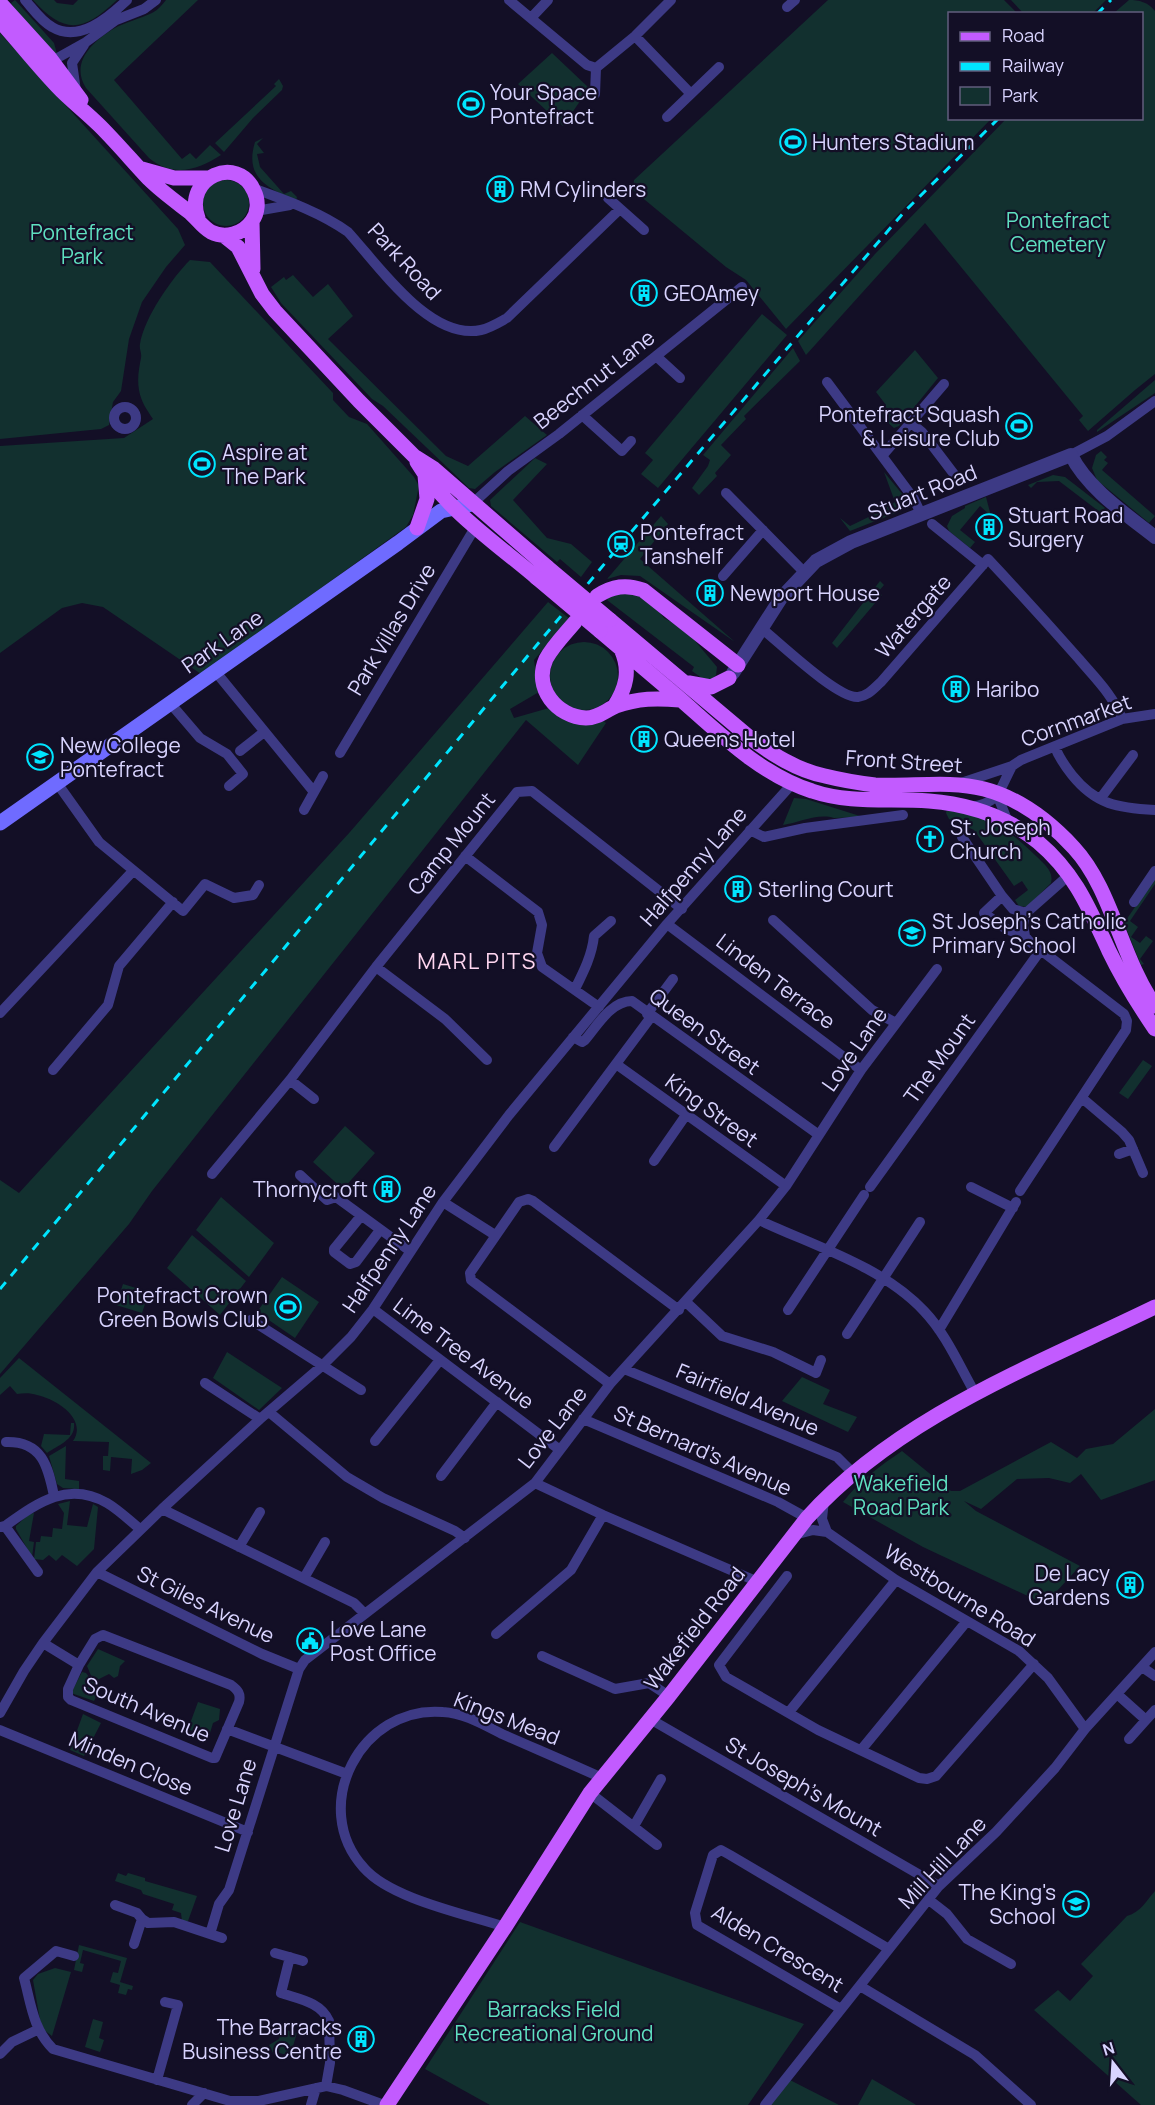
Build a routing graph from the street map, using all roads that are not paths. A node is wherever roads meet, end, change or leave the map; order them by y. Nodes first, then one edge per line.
1 (25, 0) edge
2 (126, 0) edge
3 (156, 0) edge
4 (509, 0) edge
5 (548, 0) edge
6 (670, 0) edge
7 (0, 3) edge
8 (531, 18) junction
9 (0, 21) edge
10 (635, 36) junction
11 (86, 42) junction
12 (35, 60) junction
13 (52, 61) junction
14 (719, 67) dead end
15 (596, 68) junction
16 (76, 91) junction
17 (595, 94) dead end
18 (691, 94) junction
19 (667, 117) dead end
20 (99, 124) junction
21 (142, 169) junction
22 (208, 178) junction
23 (252, 188) junction
24 (608, 198) dead end
25 (296, 206) junction
26 (620, 209) junction
27 (254, 216) junction
28 (198, 218) junction
29 (644, 230) dead end
30 (223, 235) junction
31 (255, 281) junction
32 (742, 287) dead end
33 (656, 356) junction
34 (680, 378) dead end
35 (828, 382) dead end
36 (944, 384) dead end
37 (1155, 401) edge
38 (582, 415) junction
39 (910, 422) junction
40 (632, 441) dead end
41 (1071, 455) junction
42 (414, 456) junction
43 (882, 456) junction
44 (425, 475) junction
45 (960, 482) dead end
46 (726, 493) dead end
47 (472, 504) junction
48 (454, 506) junction
49 (921, 514) junction
50 (473, 523) junction
51 (421, 526) junction
52 (939, 526) dead end
53 (763, 530) junction
54 (1155, 537) edge
55 (985, 562) junction
56 (542, 572) junction
57 (804, 572) junction
58 (723, 576) dead end
59 (597, 596) dead end
60 (574, 622) dead end
61 (605, 625) junction
62 (761, 628) junction
63 (621, 649) junction
64 (215, 671) junction
65 (734, 672) junction
66 (686, 683) junction
67 (680, 699) junction
68 (170, 703) junction
69 (614, 707) junction
70 (1155, 714) edge
71 (729, 719) junction
72 (1122, 719) junction
73 (264, 732) junction
74 (1054, 747) junction
75 (240, 751) dead end
76 (340, 753) dead end
77 (1133, 755) dead end
78 (785, 761) junction
79 (1012, 766) junction
80 (814, 773) junction
81 (323, 776) dead end
82 (57, 783) junction
83 (792, 784) junction
84 (952, 785) junction
85 (229, 786) dead end
86 (314, 792) junction
87 (999, 794) junction
88 (1100, 799) junction
89 (968, 807) junction
90 (304, 810) dead end
91 (1155, 810) edge
92 (903, 815) dead end
93 (1008, 822) junction
94 (0, 823) edge
95 (750, 830) junction
96 (1061, 835) junction
97 (962, 837) dead end
98 (465, 855) junction
99 (133, 871) junction
100 (1155, 871) edge
101 (1069, 874) junction
102 (1095, 877) junction
103 (260, 885) dead end
104 (1002, 896) junction
105 (173, 902) junction
106 (1134, 902) dead end
107 (682, 909) junction
108 (1026, 913) junction
109 (773, 920) dead end
110 (611, 921) dead end
111 (667, 924) junction
112 (1025, 936) junction
113 (1040, 951) junction
114 (376, 967) junction
115 (937, 969) dead end
116 (673, 979) dead end
117 (575, 989) junction
118 (599, 1006) junction
119 (1155, 1006) edge
120 (0, 1013) edge
121 (649, 1015) junction
122 (896, 1023) junction
123 (1155, 1029) edge
124 (573, 1038) junction
125 (487, 1060) dead end
126 (616, 1065) junction
127 (53, 1070) dead end
128 (861, 1070) junction
129 (290, 1080) junction
130 (1082, 1098) junction
131 (314, 1099) dead end
132 (686, 1115) junction
133 (819, 1135) junction
134 (554, 1147) dead end
135 (1133, 1149) junction
136 (1119, 1154) dead end
137 (654, 1161) dead end
138 (1143, 1173) dead end
139 (212, 1174) dead end
140 (300, 1175) dead end
141 (786, 1186) junction
142 (971, 1187) dead end
143 (1020, 1191) dead end
144 (443, 1202) junction
145 (361, 1216) junction
146 (759, 1220) junction
147 (920, 1222) dead end
148 (380, 1230) junction
149 (495, 1235) junction
150 (410, 1251) junction
151 (827, 1251) junction
152 (884, 1278) junction
153 (683, 1306) junction
154 (1155, 1307) edge
155 (373, 1309) junction
156 (788, 1310) dead end
157 (251, 1320) dead end
158 (939, 1330) junction
159 (847, 1334) dead end
160 (440, 1359) junction
161 (821, 1360) dead end
162 (323, 1365) junction
163 (624, 1369) junction
164 (205, 1383) dead end
165 (610, 1384) junction
166 (361, 1390) dead end
167 (975, 1393) junction
168 (497, 1402) junction
169 (264, 1415) junction
170 (583, 1419) junction
171 (375, 1441) dead end
172 (6, 1442) dead end
173 (560, 1450) junction
174 (852, 1472) junction
175 (441, 1476) dead end
176 (535, 1483) junction
177 (54, 1496) junction
178 (824, 1499) junction
179 (162, 1509) junction
180 (260, 1512) dead end
181 (603, 1515) junction
182 (807, 1518) junction
183 (2, 1527) edge
184 (140, 1529) junction
185 (827, 1532) junction
186 (793, 1535) junction
187 (465, 1538) junction
188 (325, 1542) dead end
189 (239, 1547) junction
190 (38, 1572) dead end
191 (97, 1572) junction
192 (787, 1576) dead end
193 (304, 1578) junction
194 (896, 1580) junction
195 (756, 1581) junction
196 (364, 1613) junction
197 (967, 1621) junction
198 (496, 1634) dead end
199 (43, 1643) junction
200 (542, 1656) dead end
201 (1149, 1659) edge
202 (1034, 1664) junction
203 (79, 1665) junction
204 (299, 1669) junction
205 (1155, 1676) edge
206 (1117, 1694) junction
207 (669, 1696) junction
208 (1155, 1710) edge
209 (789, 1712) junction
210 (0, 1713) edge
211 (650, 1719) junction
212 (1146, 1720) junction
213 (227, 1729) junction
214 (1085, 1729) junction
215 (0, 1730) edge
216 (1129, 1739) dead end
217 (274, 1747) junction
218 (861, 1750) junction
219 (347, 1774) junction
220 (602, 1778) junction
221 (662, 1779) dead end
222 (590, 1793) junction
223 (634, 1827) junction
224 (248, 1832) junction
225 (657, 1845) dead end
226 (939, 1886) junction
227 (928, 1900) junction
228 (115, 1905) dead end
229 (142, 1919) junction
230 (506, 1926) junction
231 (210, 1934) junction
232 (222, 1938) dead end
233 (134, 1944) dead end
234 (890, 1949) junction
235 (275, 1953) dead end
236 (74, 1956) dead end
237 (290, 1957) junction
238 (303, 1961) dead end
239 (1011, 1964) dead end
240 (860, 1986) junction
241 (165, 2002) dead end
242 (841, 2009) junction
243 (38, 2030) junction
244 (0, 2054) edge
245 (158, 2080) junction
246 (321, 2087) junction
247 (204, 2093) junction
248 (192, 2105) edge
249 (311, 2105) edge
250 (385, 2105) edge
251 (765, 2105) edge
252 (1031, 2105) edge

1 - 2 street
3 - 11 street
4 - 8 street
5 - 8 street
6 - 10 street
7 - 13 main road
8 - 15 street
9 - 12 main road
10 - 15 street
10 - 18 street
11 - 13 street
11 - 16 street
12 - 13 street
12 - 20 main road
13 - 16 main road
14 - 18 street
15 - 17 street
16 - 20 main road
18 - 19 street
20 - 21 main road
21 - 22 main road, Park Road
21 - 28 main road
22 - 23 main road, Park Road
22 - 28 main road
23 - 25 street, Park Road
23 - 27 main road
24 - 26 street
25 - 26 street, Park Road
25 - 27 street, Park Road
26 - 29 street
27 - 30 main road, Park Road
27 - 31 main road
28 - 30 main road
30 - 31 main road
31 - 42 main road
32 - 33 street, Beechnut Lane
33 - 34 street
33 - 38 street, Beechnut Lane
35 - 43 street
36 - 39 street
37 - 41 street
38 - 40 street
38 - 47 street, Beechnut Lane
39 - 43 street
39 - 45 street
41 - 49 street, Stuart Road
41 - 54 street
42 - 44 main road
42 - 47 main road
43 - 49 street
44 - 48 main road
44 - 51 main road
46 - 53 street
47 - 48 main road, Park Lane
47 - 56 main road
48 - 50 main road
48 - 51 main road, Park Lane
49 - 57 street, Stuart Road
50 - 51 main road
50 - 56 main road
50 - 76 street, Park Villas Drive
51 - 64 main road, Park Lane
52 - 55 street
53 - 57 street
53 - 58 street
55 - 62 street, Watergate
55 - 72 street
56 - 61 main road, bridge
57 - 62 street, Stuart Road
59 - 65 main road
60 - 69 main road
61 - 63 main road
61 - 66 main road, Front Street
62 - 65 street, Stuart Road
63 - 67 main road, Front Street
63 - 69 main road
64 - 68 main road, Park Lane
64 - 73 street
65 - 66 main road
65 - 71 main road
66 - 71 main road, Front Street
67 - 69 main road
67 - 83 main road, Front Street
68 - 82 main road, Park Lane
68 - 85 street
70 - 72 street, Cornmarket
71 - 78 main road, Front Street
72 - 74 street, Cornmarket
73 - 75 street
73 - 86 street
74 - 79 street, Cornmarket
74 - 88 street
77 - 88 street
78 - 80 main road, Front Street
78 - 83 main road
79 - 84 street, Cornmarket
79 - 87 street, Cornmarket
80 - 83 main road
80 - 84 main road, Front Street
81 - 86 street
82 - 94 main road, Park Lane
82 - 99 street
83 - 89 main road, Front Street
83 - 95 street, Halfpenny Lane
84 - 87 main road, Front Street
86 - 90 street
87 - 89 street
87 - 93 street
87 - 96 main road, Front Street
88 - 91 street
89 - 93 main road, Front Street
92 - 95 street
93 - 101 main road, Front Street
95 - 107 street, Halfpenny Lane
96 - 101 main road
96 - 102 main road, Front Street
97 - 104 street
98 - 107 street, Camp Mount
98 - 114 street, Camp Mount
98 - 117 street
99 - 105 street
99 - 120 street
100 - 106 street
101 - 102 main road
101 - 108 street
101 - 123 main road
102 - 119 main road, Front Street
103 - 105 street
104 - 108 street
104 - 112 street
105 - 127 street
107 - 111 street, Halfpenny Lane
108 - 112 street
109 - 122 street
110 - 117 street
111 - 118 street, Halfpenny Lane
111 - 128 street, Linden Terrace
112 - 113 street
113 - 130 street
113 - 151 street, The Mount
114 - 125 street
114 - 129 street, Camp Mount
115 - 122 street, Love Lane
116 - 121 street
117 - 118 street
118 - 124 street, Halfpenny Lane
121 - 124 street, Queen Street
121 - 126 street
121 - 133 street, Queen Street
122 - 128 street, Love Lane
124 - 144 street, Halfpenny Lane
126 - 132 street, King Street
126 - 134 street
128 - 133 street, Love Lane
129 - 131 street
129 - 139 street, Camp Mount
130 - 135 street
130 - 143 street
132 - 137 street
132 - 141 street, King Street
133 - 141 street, Love Lane
135 - 136 street
135 - 138 street
140 - 145 street
141 - 146 street, Love Lane
142 - 158 street
144 - 149 street
144 - 150 street, Halfpenny Lane
145 - 148 street
145 - 148 street
146 - 151 street
146 - 153 street, Love Lane
147 - 152 street
148 - 150 street
149 - 153 street
149 - 165 street
150 - 155 street, Halfpenny Lane
151 - 152 street
151 - 156 street, The Mount
152 - 158 street
152 - 159 street
153 - 161 street
153 - 163 street, Love Lane
154 - 167 main road, Wakefield Road
155 - 160 street, Lime Tree Avenue
155 - 162 street, Halfpenny Lane
157 - 162 street
158 - 167 street
160 - 168 street, Lime Tree Avenue
160 - 171 street
162 - 166 street
162 - 169 street, Halfpenny Lane
163 - 165 street, Love Lane
163 - 174 street, Fairfield Avenue
164 - 169 street
165 - 170 street, Love Lane
167 - 174 main road, Wakefield Road
168 - 173 street, Lime Tree Avenue
168 - 175 street
169 - 179 street, Halfpenny Lane
169 - 187 street
170 - 173 street, Love Lane
170 - 182 street, St Bernard's Avenue
172 - 177 street
173 - 176 street, Love Lane
174 - 178 main road, Wakefield Road
176 - 181 street
176 - 187 street, Love Lane
177 - 183 street
177 - 184 street
178 - 182 main road, Wakefield Road
178 - 185 street
179 - 184 street, Halfpenny Lane
179 - 189 street
180 - 189 street
181 - 195 street
181 - 198 street
182 - 186 main road, Wakefield Road
183 - 190 street
184 - 191 street, Halfpenny Lane
185 - 186 street
185 - 194 street, Westbourne Road
186 - 195 main road, Wakefield Road
187 - 196 street, Love Lane
188 - 193 street
189 - 193 street
191 - 199 street, Halfpenny Lane
191 - 204 street, St Giles Avenue
192 - 209 street
193 - 196 street
194 - 197 street, Westbourne Road
194 - 209 street
195 - 207 main road, Wakefield Road
196 - 204 street, Love Lane
197 - 202 street, Westbourne Road
197 - 218 street
199 - 203 street
199 - 210 street, Halfpenny Lane
200 - 207 street
201 - 205 street
201 - 206 street, Mill Hill Lane
202 - 214 street, Westbourne Road
202 - 218 street
203 - 213 street, South Avenue
203 - 213 street
204 - 217 street, Love Lane
206 - 212 street
206 - 214 street, Mill Hill Lane
207 - 211 main road, Wakefield Road
208 - 212 street
209 - 218 street
211 - 220 main road, Wakefield Road
211 - 226 street, St Joseph's Mount
212 - 216 street
213 - 217 street
214 - 226 street, Mill Hill Lane
215 - 224 street, Minden Close
217 - 219 street
217 - 224 street, Love Lane
219 - 220 street, Kings Mead
219 - 230 street, Kings Mead
220 - 222 main road, Wakefield Road
221 - 223 street
222 - 223 street
222 - 230 main road, Wakefield Road
223 - 225 street
224 - 231 street, Love Lane
226 - 227 street, Mill Hill Lane
227 - 234 street, Mill Hill Lane
227 - 239 street
228 - 229 street
229 - 231 street
229 - 233 street
230 - 250 main road, Wakefield Road
231 - 232 street
234 - 240 street, Mill Hill Lane
234 - 242 street, Alden Crescent
235 - 237 street
236 - 243 street
237 - 238 street
237 - 246 street
240 - 242 street, Mill Hill Lane
240 - 252 street
241 - 245 street
242 - 251 street, Mill Hill Lane
243 - 244 street
243 - 245 street
245 - 247 street
246 - 247 street
246 - 249 street
246 - 250 street
247 - 248 street

